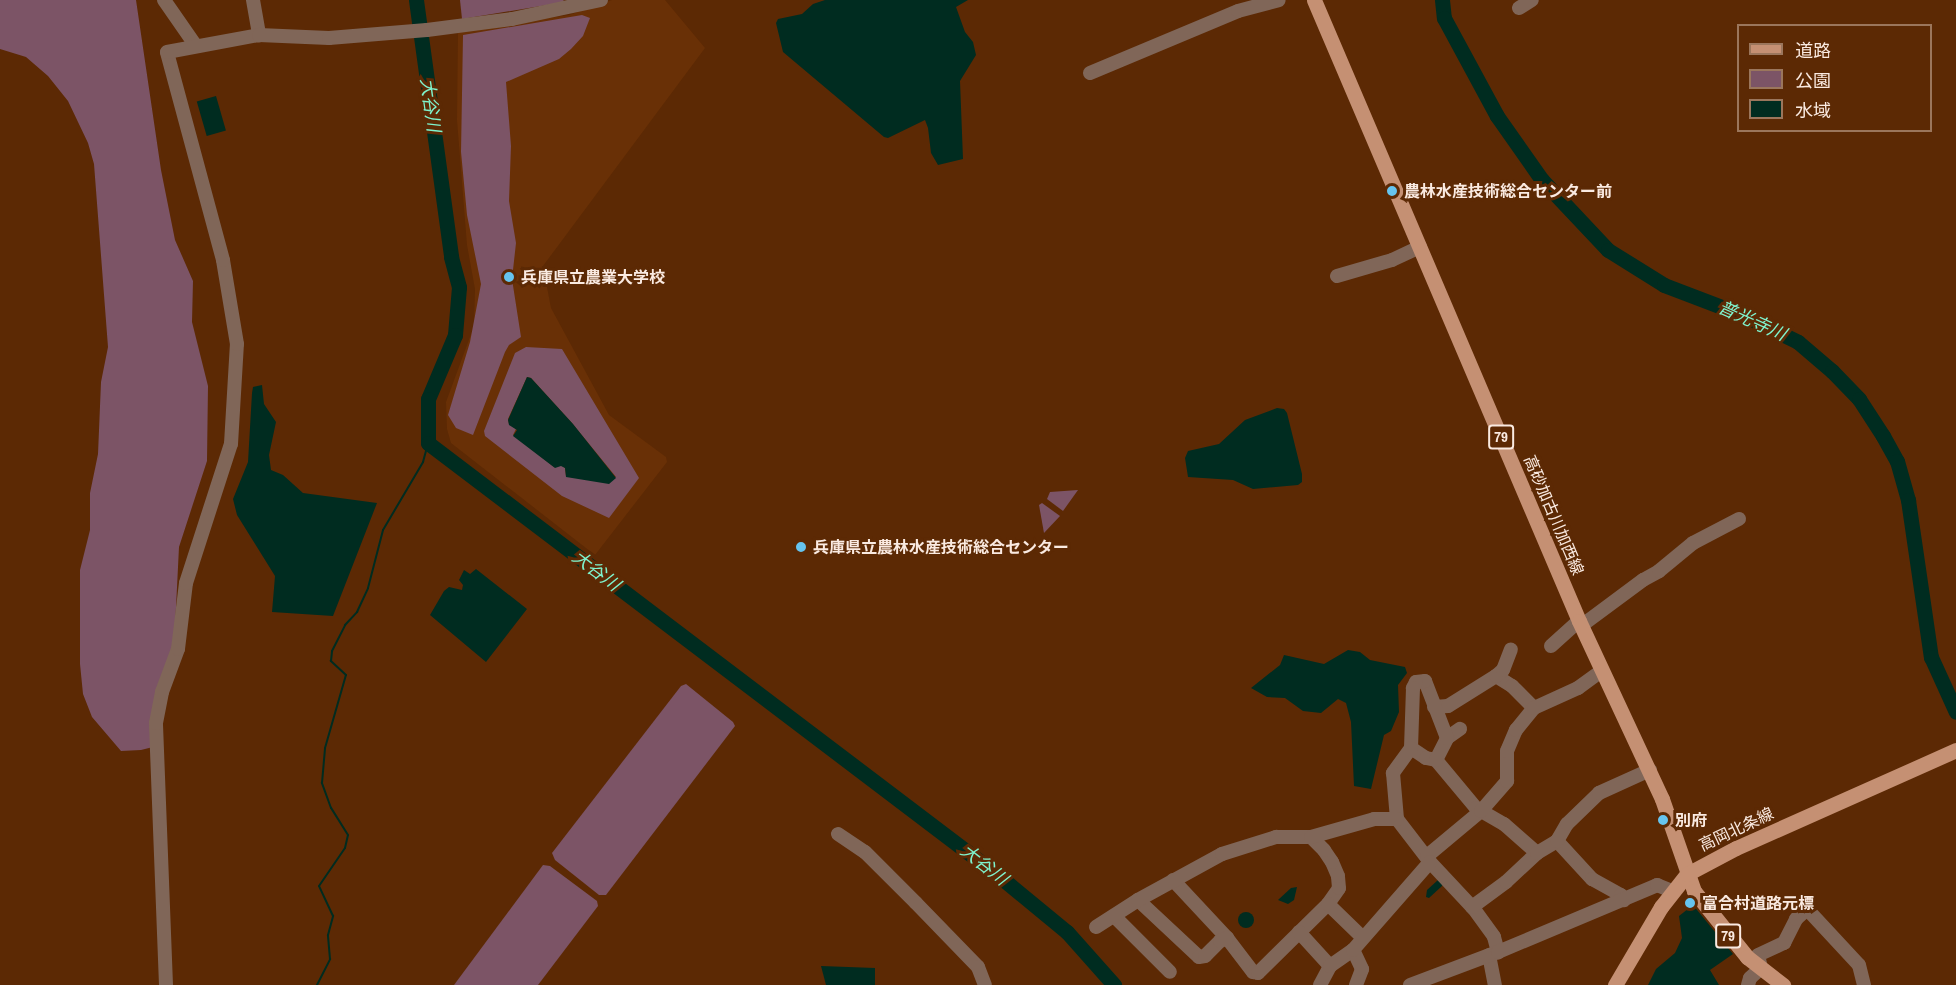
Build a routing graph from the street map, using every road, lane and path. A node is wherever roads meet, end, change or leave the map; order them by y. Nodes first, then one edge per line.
1 (164, 0) edge
2 (253, 0) edge
3 (601, 0) edge
4 (1279, 0) edge
5 (1314, 0) edge
6 (1532, 0) edge
7 (1519, 8) dead end
8 (259, 35) junction
9 (196, 46) junction
10 (1090, 73) dead end
11 (1420, 247) junction
12 (1337, 276) dead end
13 (1739, 519) dead end
14 (1580, 623) junction
15 (1551, 646) dead end
16 (1511, 649) dead end
17 (1601, 671) junction
18 (1496, 676) junction
19 (1434, 706) junction
20 (1534, 708) junction
21 (1460, 729) dead end
22 (1447, 738) junction
23 (1411, 748) junction
24 (1955, 750) edge
25 (1436, 760) junction
26 (1650, 770) junction
27 (1481, 811) junction
28 (1397, 819) junction
29 (838, 834) dead end
30 (1311, 837) junction
31 (1557, 841) junction
32 (1537, 853) junction
33 (1428, 859) junction
34 (1688, 874) junction
35 (1173, 880) junction
36 (1672, 891) junction
37 (1138, 900) junction
38 (1624, 900) junction
39 (1328, 904) junction
40 (1472, 907) junction
41 (1114, 916) junction
42 (1096, 927) dead end
43 (1299, 932) junction
44 (1362, 937) junction
45 (1227, 938) junction
46 (1353, 950) junction
47 (1493, 954) junction
48 (1330, 966) junction
49 (1761, 968) junction
50 (1170, 972) dead end
51 (166, 985) edge
52 (985, 985) edge
53 (1320, 985) edge
54 (1356, 985) edge
55 (1410, 985) edge
56 (1495, 985) edge
57 (1615, 985) edge
58 (1748, 985) edge
59 (1784, 985) edge
60 (1864, 985) edge

1 - 9 street
2 - 8 street
3 - 8 street
4 - 10 street
5 - 11 main road, 高砂加古川加西線 / 79
6 - 7 street
8 - 9 street
9 - 51 street
11 - 12 street
11 - 14 main road, 高砂加古川加西線 / 79
13 - 14 street
14 - 15 street
14 - 17 main road, 高砂加古川加西線 / 79
16 - 18 street
17 - 20 street
17 - 26 main road, 高砂加古川加西線 / 79
18 - 19 street
18 - 20 street
19 - 22 street
19 - 23 street
20 - 27 street
21 - 22 street
22 - 25 street
23 - 25 street
23 - 28 street
24 - 34 main road, 高岡北条線
25 - 27 street
26 - 31 street
26 - 34 main road, 高砂加古川加西線 / 79
27 - 32 street
27 - 33 street
28 - 30 street
28 - 33 street
29 - 52 street
30 - 35 street
30 - 39 street
31 - 32 street
31 - 38 street
32 - 40 street
33 - 40 street
33 - 44 street
34 - 36 main road, 高岡北条線
34 - 49 main road, 高砂加古川加西線 / 79
35 - 37 street
35 - 45 street
36 - 38 street
36 - 57 main road, 高岡北条線
37 - 41 street
37 - 45 street
38 - 47 street
39 - 43 street
39 - 44 street
40 - 47 street
41 - 42 street
41 - 50 street
43 - 45 street
43 - 48 street
44 - 46 street
46 - 48 street
46 - 54 street
47 - 55 street
47 - 56 street
48 - 53 street
49 - 58 street
49 - 59 main road, 高砂加古川加西線 / 79
49 - 60 street

